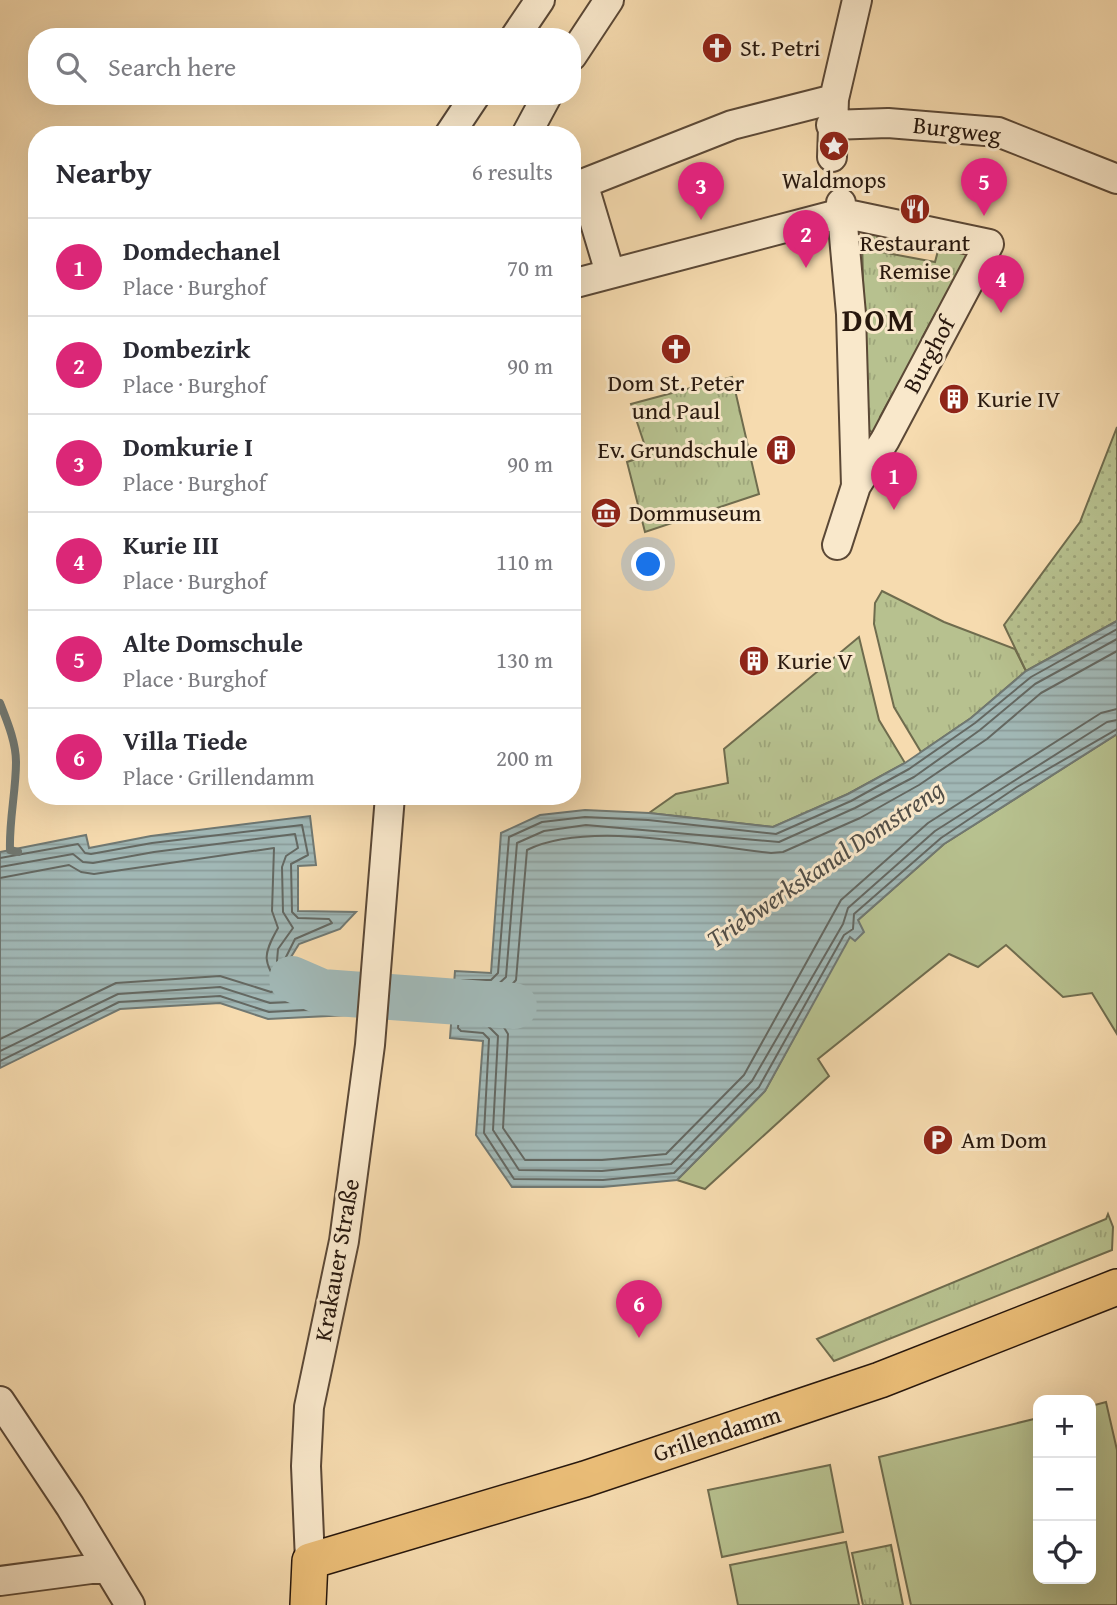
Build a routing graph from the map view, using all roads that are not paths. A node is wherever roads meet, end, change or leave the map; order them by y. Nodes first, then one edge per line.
1 (540, 0) edge
2 (609, 0) edge
3 (857, 0) edge
4 (520, 28) edge
5 (581, 42) edge
6 (469, 105) edge
7 (542, 105) edge
8 (833, 112) junction
9 (455, 126) edge
10 (532, 126) edge
11 (832, 158) dead end
12 (1117, 179) edge
13 (581, 186) edge
14 (581, 195) edge
15 (842, 208) junction
16 (610, 273) junction
17 (581, 281) edge
18 (856, 486) junction
19 (837, 545) dead end
20 (375, 805) edge
21 (389, 805) edge
22 (381, 915) junction
23 (1117, 1287) edge
24 (0, 1401) edge
25 (310, 1561) junction
26 (106, 1567) junction
27 (0, 1581) edge
28 (130, 1605) edge
29 (308, 1605) edge

1 - 4 street
2 - 5 street
3 - 8 street
6 - 9 street
7 - 10 street
8 - 11 street
8 - 12 street, Burgweg
8 - 13 street, Burgweg
14 - 16 street
15 - 16 street, Burghof
15 - 18 street, Burghof
15 - 18 street, Burghof
16 - 17 street, Burghof
18 - 19 street, Burghof
20 - 22 street
21 - 22 street
22 - 25 street, Krakauer Straße
23 - 25 main road, Grillendamm
24 - 26 street
25 - 29 main road, Krakauer Straße
26 - 27 street
26 - 28 street

